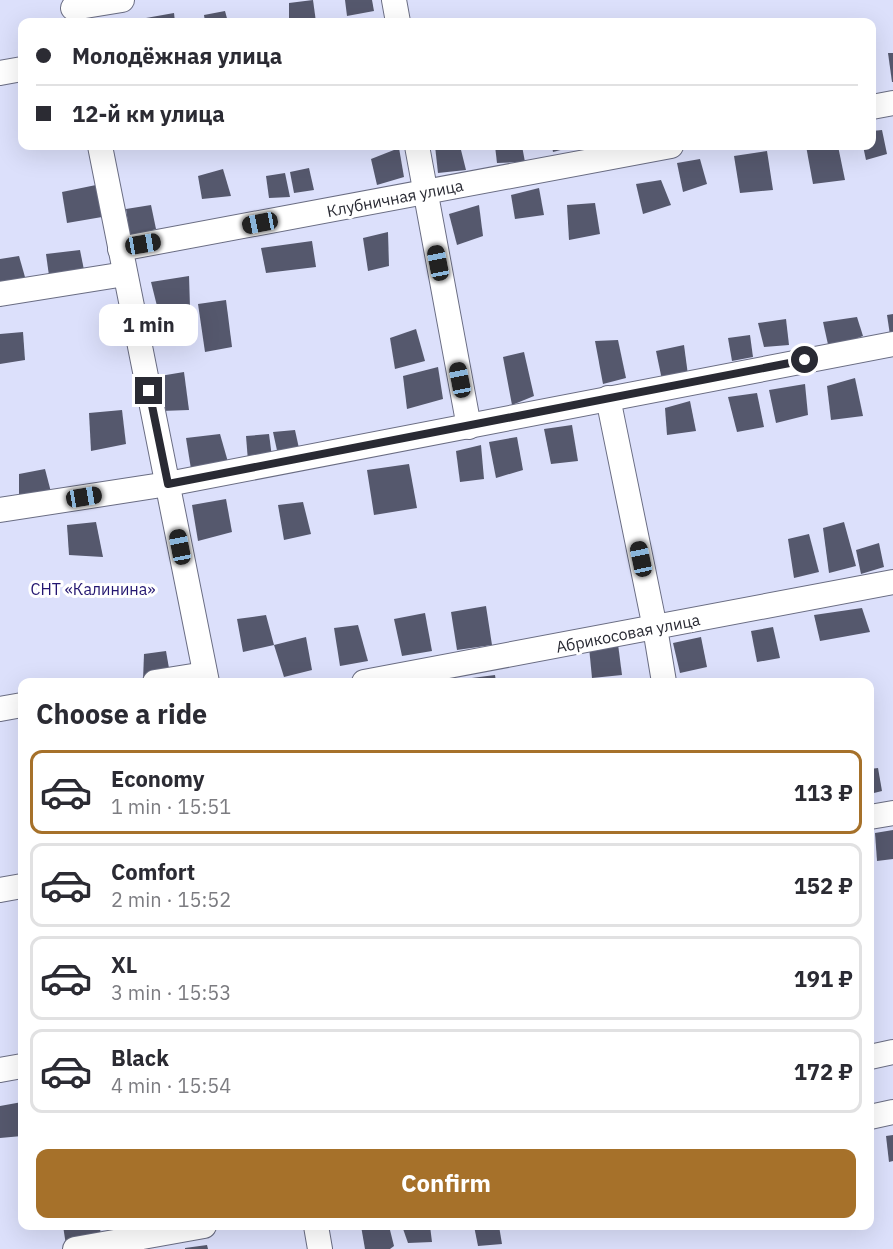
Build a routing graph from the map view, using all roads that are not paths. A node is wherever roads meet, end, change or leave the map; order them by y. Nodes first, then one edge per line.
1 (122, 0) edge
2 (394, 0) edge
3 (73, 10) edge
4 (397, 18) edge
5 (18, 70) edge
6 (0, 73) edge
7 (893, 103) edge
8 (876, 106) edge
9 (101, 150) edge
10 (418, 150) edge
11 (650, 150) edge
12 (424, 192) junction
13 (120, 249) junction
14 (125, 274) junction
15 (0, 294) edge
16 (893, 344) edge
17 (608, 398) junction
18 (470, 427) junction
19 (168, 484) junction
20 (0, 510) edge
21 (893, 582) edge
22 (655, 628) junction
23 (206, 678) edge
24 (386, 678) edge
25 (663, 678) edge
26 (18, 706) edge
27 (0, 709) edge
28 (893, 813) edge
29 (874, 816) edge
30 (18, 887) edge
31 (0, 890) edge
32 (893, 1052) edge
33 (874, 1056) edge
34 (18, 1067) edge
35 (0, 1070) edge
36 (893, 1112) edge
37 (874, 1116) edge
38 (182, 1230) edge
39 (317, 1230) edge
40 (75, 1249) edge
41 (320, 1249) edge

1 - 3 street
2 - 4 street
5 - 6 street
7 - 8 street
9 - 13 street
10 - 12 street
11 - 12 street, Клубничная улица
12 - 13 street, Клубничная улица
12 - 18 street
13 - 14 street
14 - 15 street
14 - 19 street
16 - 17 street
17 - 18 street
17 - 22 street
18 - 19 street
19 - 20 street
19 - 23 street
21 - 22 street, Абрикосовая улица
22 - 24 street, Абрикосовая улица
22 - 25 street
26 - 27 street
28 - 29 street
30 - 31 street
32 - 33 street
34 - 35 street
36 - 37 street
38 - 40 street
39 - 41 street

